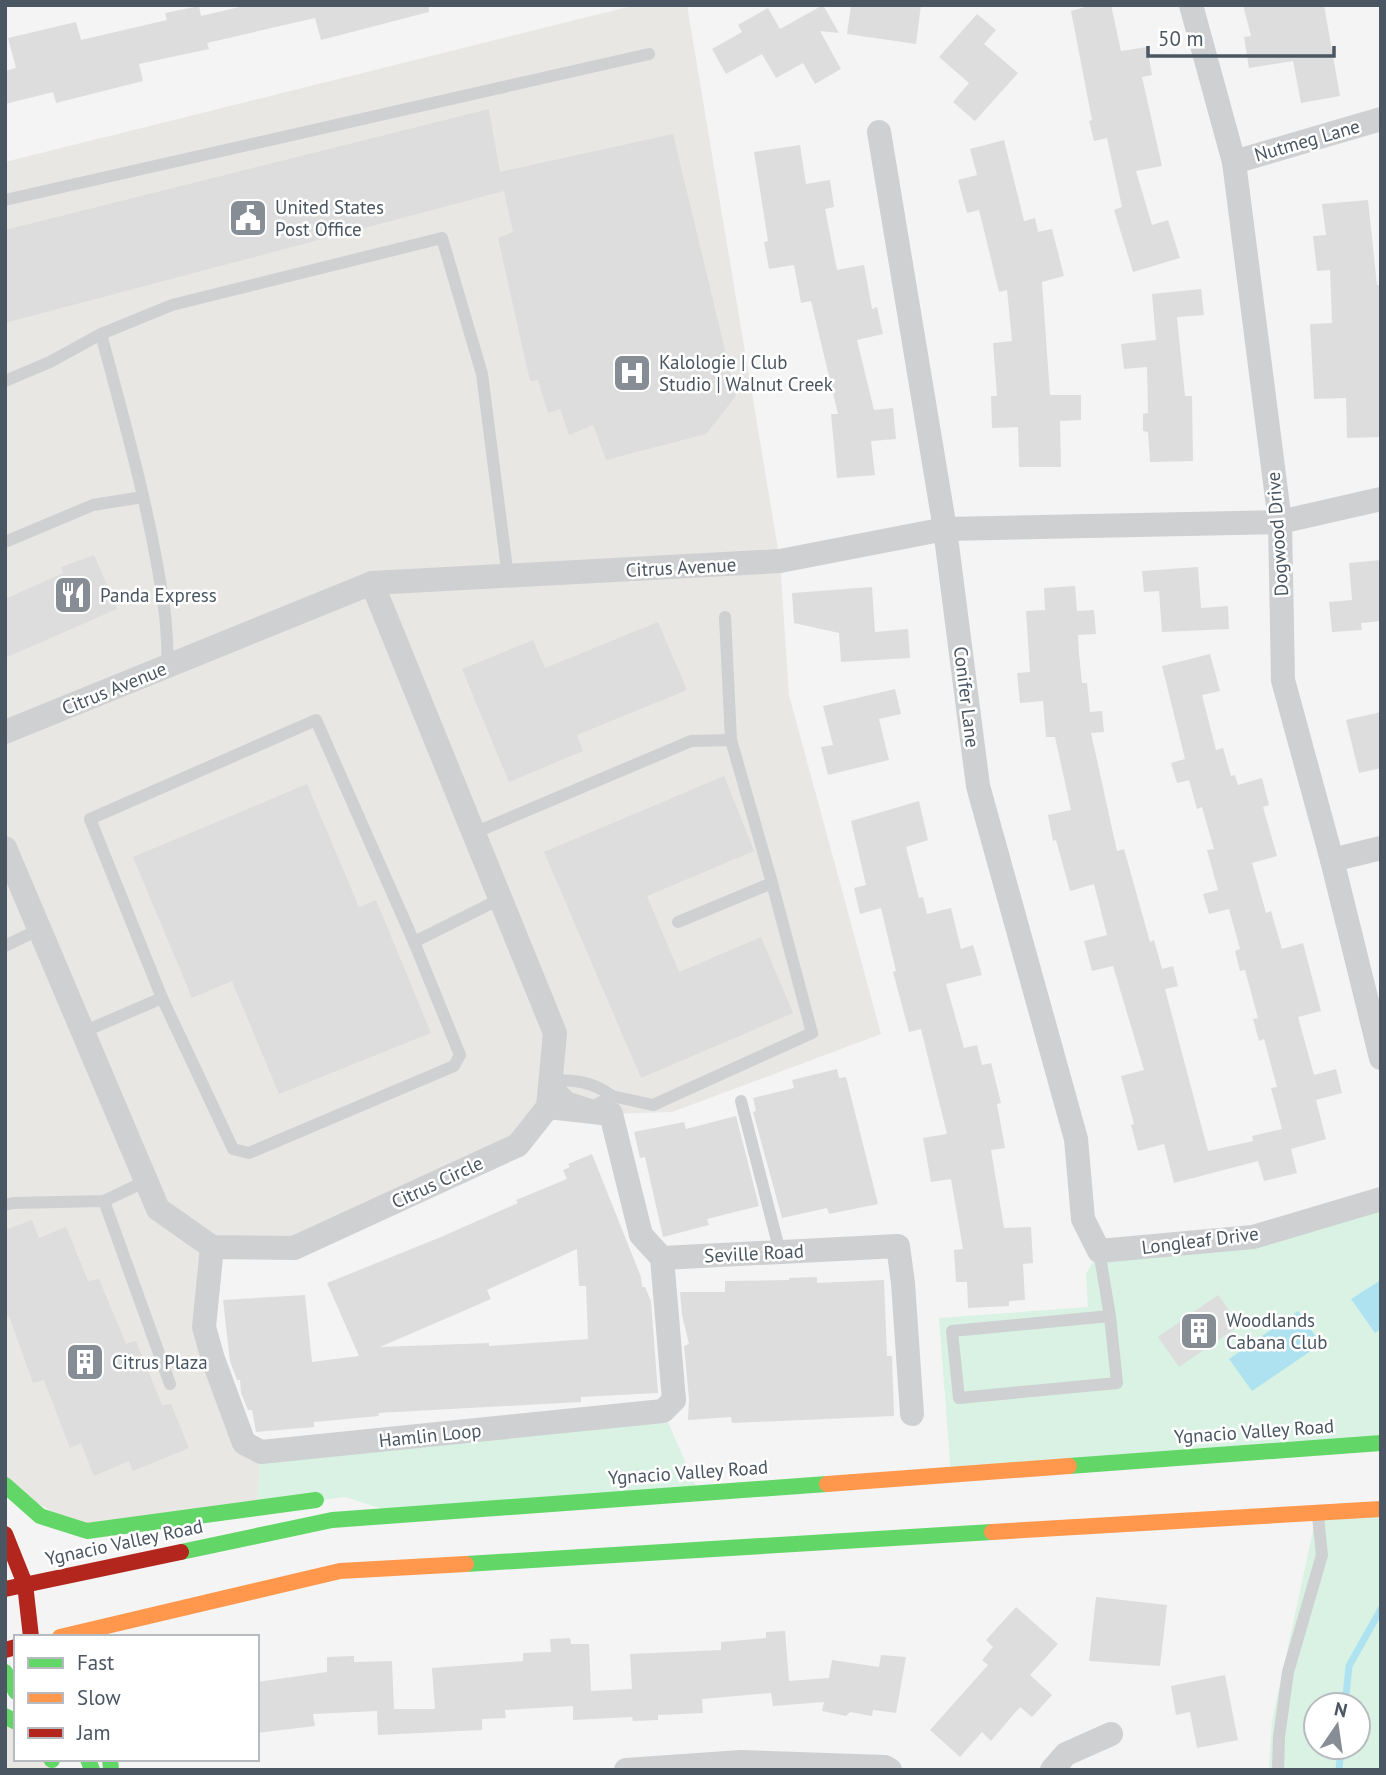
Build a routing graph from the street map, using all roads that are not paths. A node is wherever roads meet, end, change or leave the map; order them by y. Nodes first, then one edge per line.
1 (1191, 5) edge
2 (649, 54) dead end
3 (1381, 119) edge
4 (879, 132) dead end
5 (1234, 162) junction
6 (5, 200) edge
7 (101, 334) junction
8 (5, 381) edge
9 (142, 497) junction
10 (1381, 499) edge
11 (1280, 522) junction
12 (945, 529) junction
13 (5, 542) edge
14 (508, 577) junction
15 (372, 583) junction
16 (725, 617) dead end
17 (168, 666) junction
18 (5, 732) edge
19 (731, 740) junction
20 (474, 833) junction
21 (5, 848) edge
22 (1381, 848) edge
23 (1332, 860) junction
24 (772, 883) junction
25 (500, 899) junction
26 (678, 922) dead end
27 (40, 929) junction
28 (414, 942) junction
29 (5, 946) edge
30 (162, 998) junction
31 (83, 1032) junction
32 (1381, 1058) edge
33 (551, 1080) junction
34 (611, 1096) junction
35 (741, 1101) dead end
36 (548, 1107) junction
37 (146, 1181) junction
38 (1381, 1199) edge
39 (104, 1201) junction
40 (5, 1205) edge
41 (212, 1247) junction
42 (1099, 1251) junction
43 (780, 1252) junction
44 (662, 1258) junction
45 (1110, 1316) junction
46 (170, 1384) dead end
47 (912, 1414) dead end
48 (1381, 1443) edge
49 (5, 1485) edge
50 (332, 1498) dead end
51 (357, 1500) dead end
52 (1381, 1509) edge
53 (1317, 1512) junction
54 (402, 1515) junction
55 (5, 1534) edge
56 (25, 1584) junction
57 (5, 1589) edge
58 (146, 1616) junction
59 (31, 1635) edge
60 (68, 1635) edge
61 (127, 1635) edge
62 (5, 1672) edge
63 (14, 1688) edge
64 (1111, 1734) dead end
65 (741, 1766) edge
66 (626, 1770) edge
67 (890, 1770) edge
68 (1052, 1770) edge
69 (1278, 1770) edge

1 - 5 street, Dogwood Drive
2 - 6 lane
3 - 5 street, Nutmeg Lane
4 - 12 street, Conifer Lane
5 - 11 street, Dogwood Drive
7 - 8 lane
7 - 9 lane
7 - 14 lane
9 - 13 lane
9 - 17 lane
10 - 11 street, Citrus Avenue
11 - 12 street, Citrus Avenue
11 - 23 street, Dogwood Drive
12 - 14 street, Citrus Avenue
12 - 42 street, Conifer Lane
14 - 15 street, Citrus Avenue
15 - 17 street, Citrus Avenue
15 - 20 street
16 - 19 lane
17 - 18 street, Citrus Avenue
19 - 20 lane
19 - 24 lane
20 - 25 street
21 - 27 street
22 - 23 street
23 - 32 street, Dogwood Drive
24 - 26 lane
24 - 34 lane
25 - 28 lane
25 - 33 street
27 - 29 lane
27 - 31 street
28 - 30 lane
28 - 30 lane
30 - 31 lane
31 - 37 street
33 - 34 lane
33 - 34 lane
33 - 36 street
35 - 43 lane
36 - 41 street, Citrus Circle
36 - 44 street
37 - 39 lane
37 - 41 street
38 - 42 street, Longleaf Drive
39 - 40 lane
39 - 46 lane
41 - 44 street, Hamlin Loop
42 - 45 lane
43 - 44 street, Seville Road
43 - 47 street, Seville Road
45 - 45 lane
48 - 54 main road, Ygnacio Valley Road
49 - 50 main road
51 - 54 main road
52 - 53 main road
53 - 58 main road
53 - 69 lane
54 - 56 main road, Ygnacio Valley Road
55 - 56 main road
56 - 57 main road, Ygnacio Valley Road
56 - 59 main road
58 - 60 main road
58 - 61 main road
62 - 63 main road
64 - 68 street
65 - 66 street
65 - 67 street

